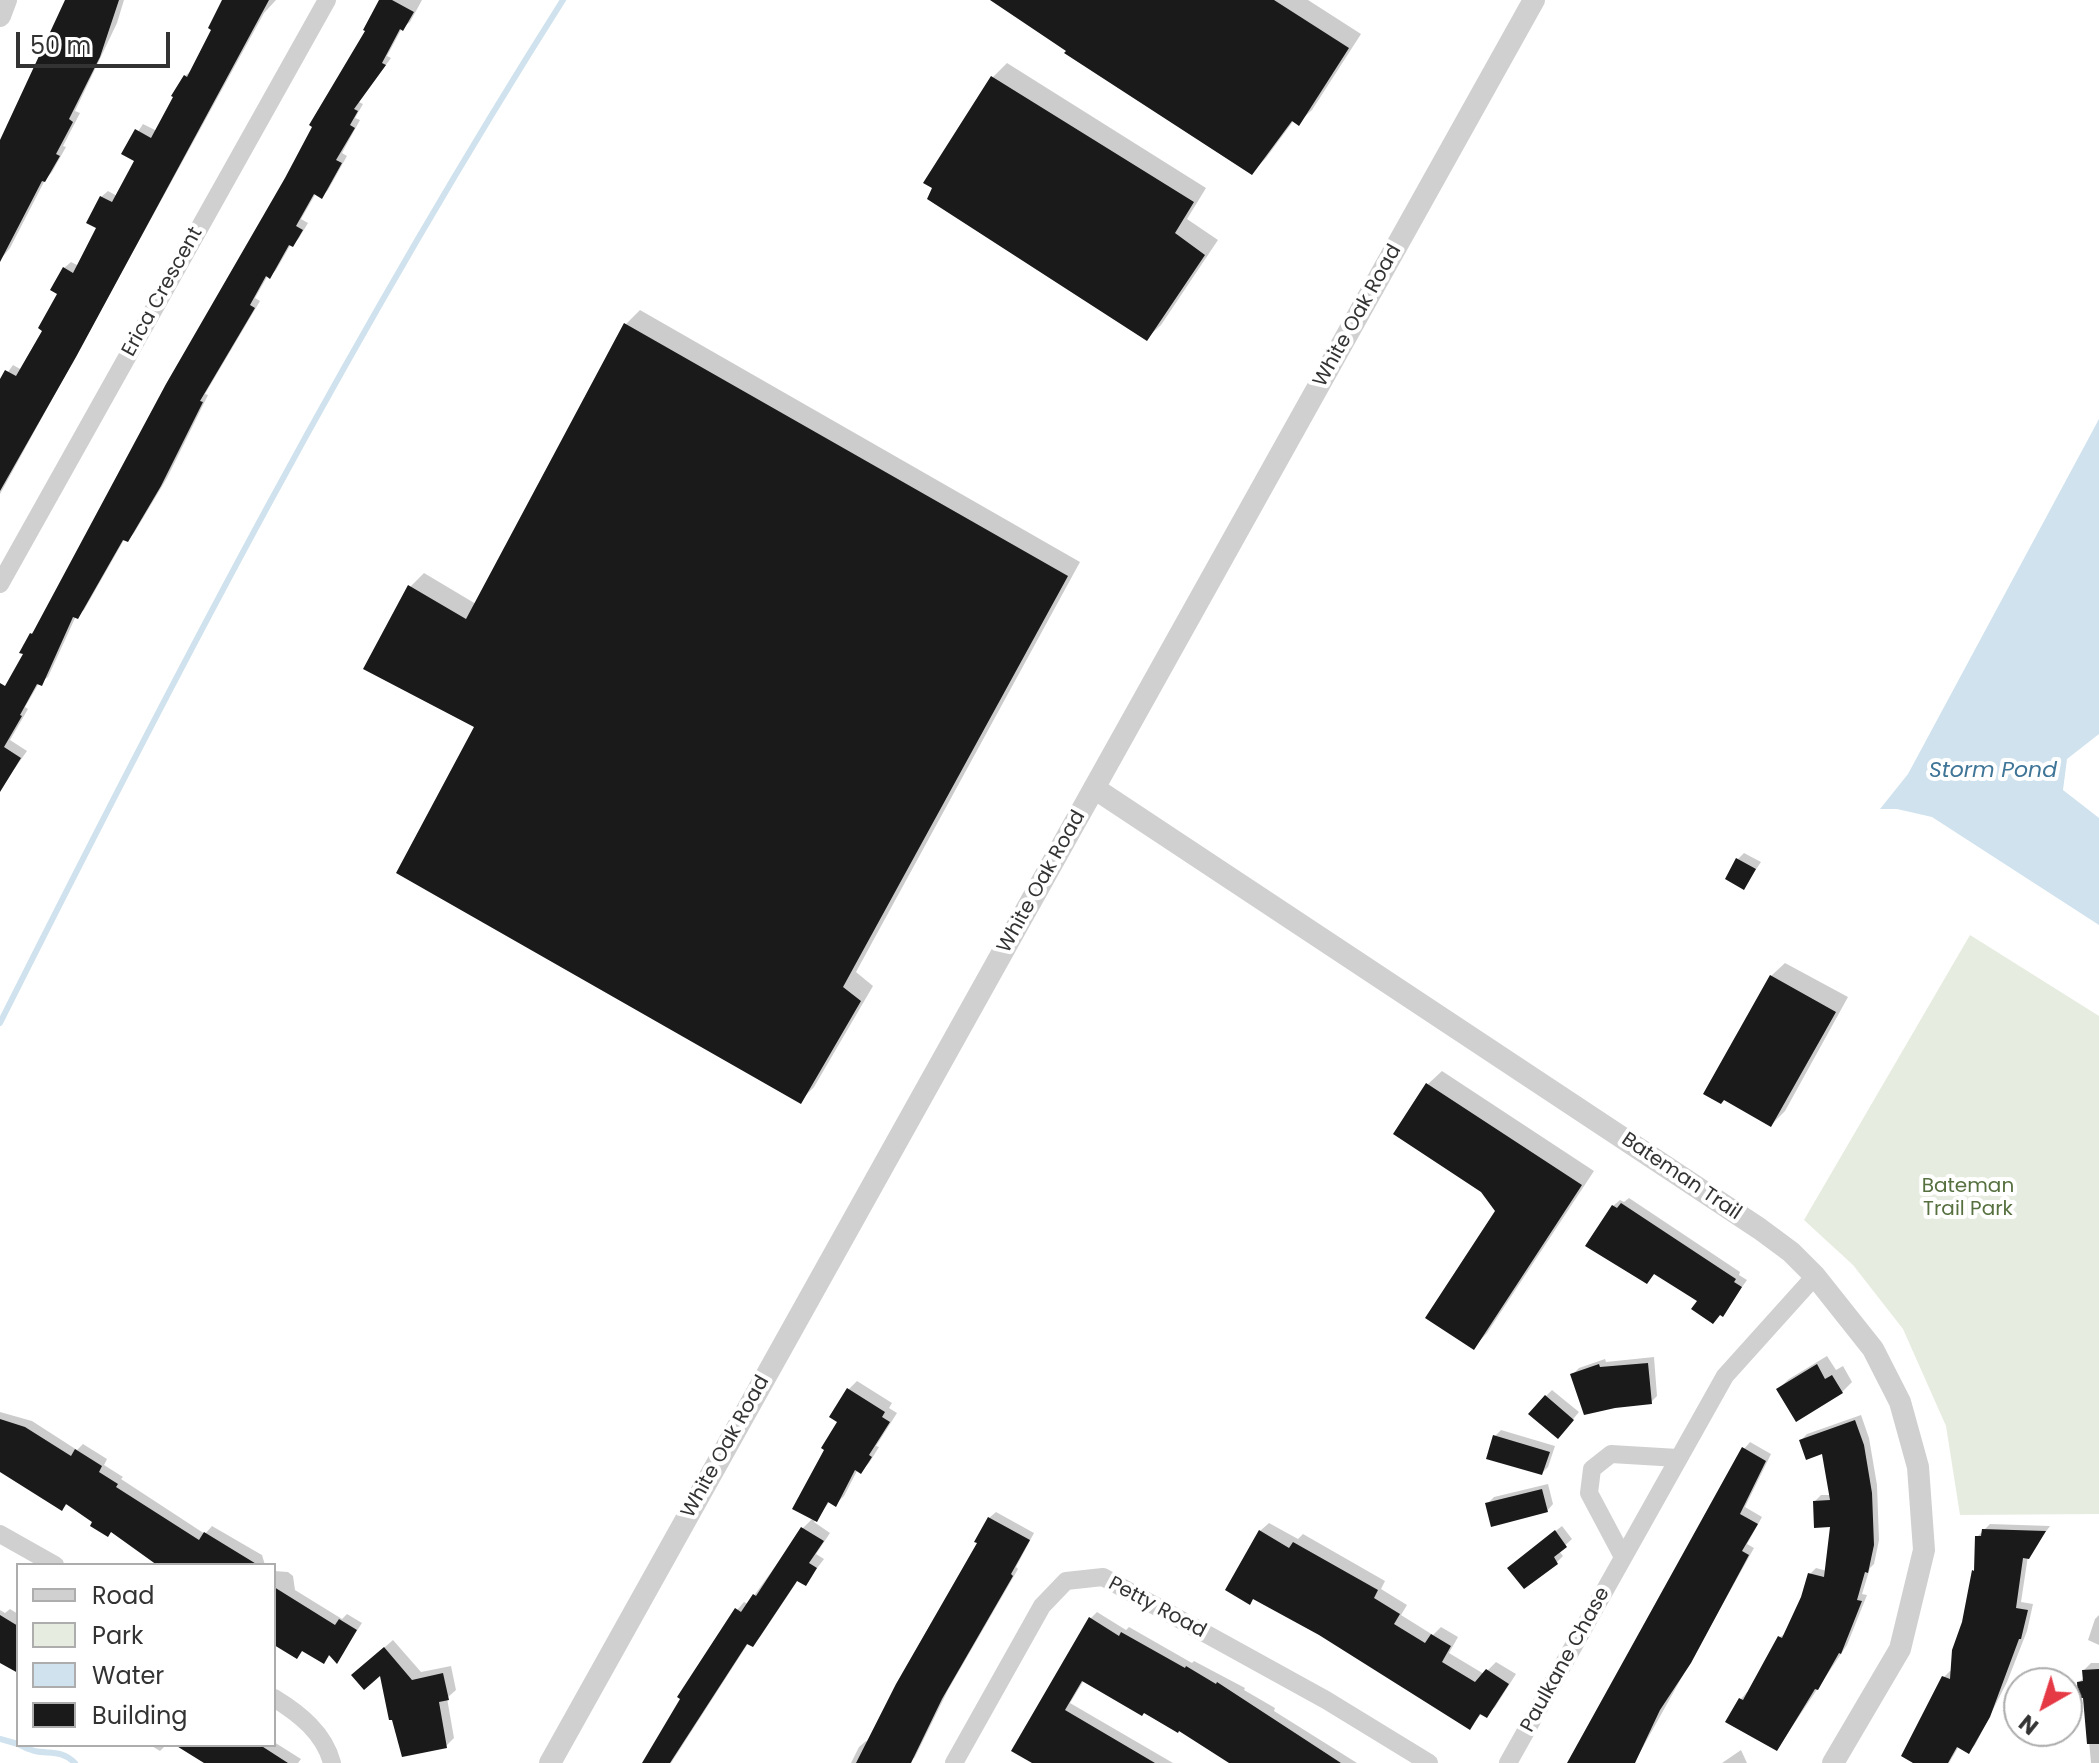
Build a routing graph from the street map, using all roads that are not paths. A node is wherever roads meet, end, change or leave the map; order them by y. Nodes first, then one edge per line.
1 (6, 0) edge
2 (327, 0) edge
3 (1534, 0) edge
4 (0, 16) edge
5 (0, 584) edge
6 (1094, 788) junction
7 (1815, 1276) junction
8 (1678, 1458) junction
9 (0, 1534) edge
10 (1623, 1557) junction
11 (51, 1563) edge
12 (276, 1699) edge
13 (332, 1763) edge
14 (550, 1763) edge
15 (954, 1763) edge
16 (1429, 1763) edge
17 (1508, 1763) edge
18 (1833, 1763) edge

1 - 4 street
2 - 5 street, Erica Crescent
3 - 6 street, White Oak Road
6 - 7 street, Bateman Trail
6 - 14 street, White Oak Road
7 - 8 street, Paulkane Chase
7 - 18 street, Bateman Trail
8 - 10 street, Paulkane Chase
8 - 10 street
9 - 11 street
10 - 17 street, Paulkane Chase
12 - 13 street
15 - 16 street, Petty Road

